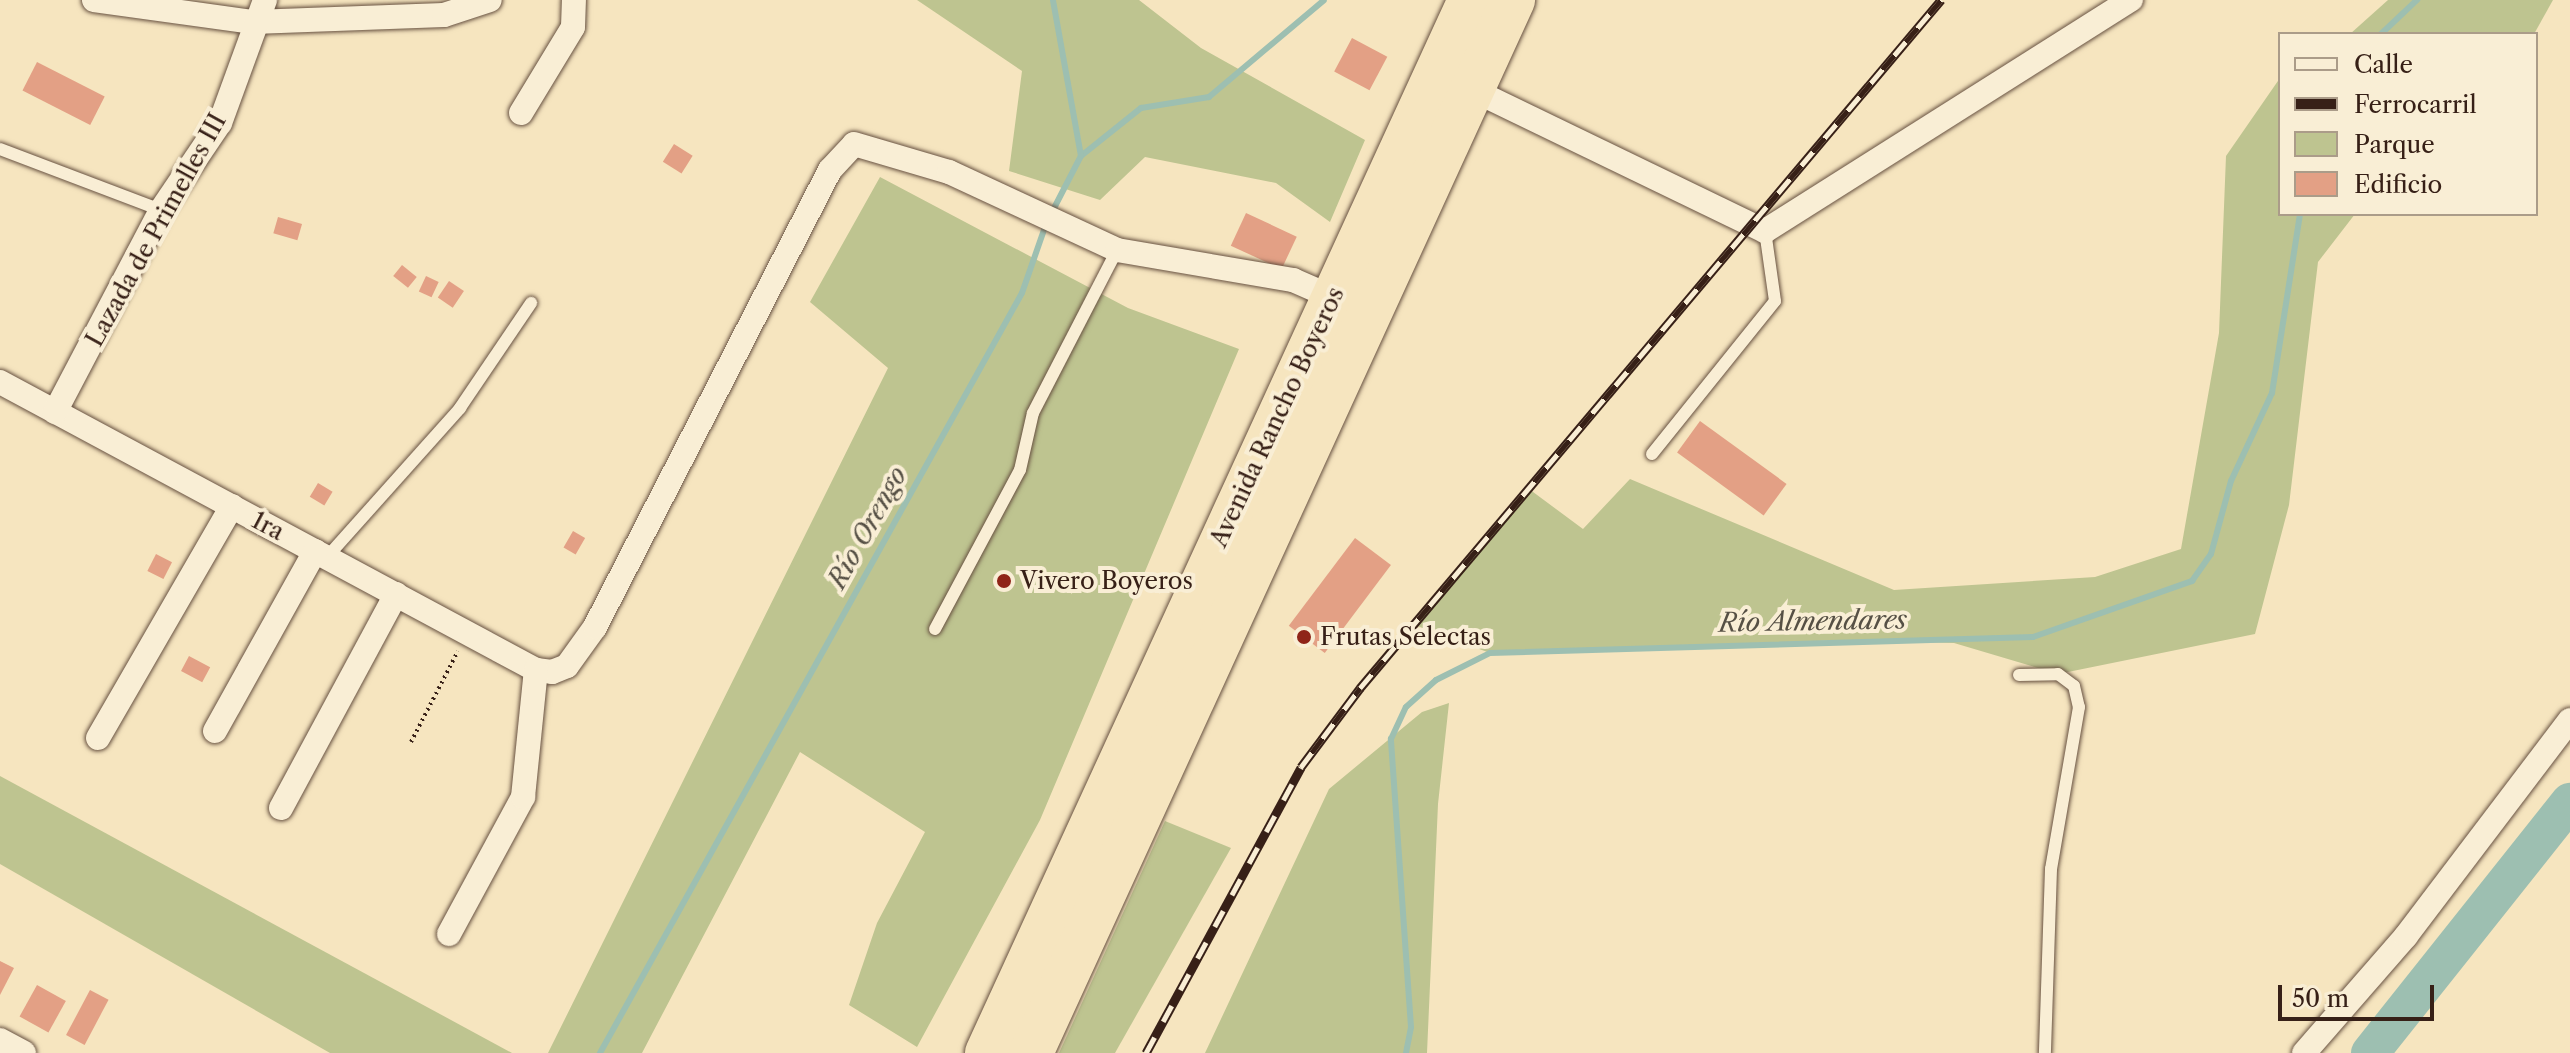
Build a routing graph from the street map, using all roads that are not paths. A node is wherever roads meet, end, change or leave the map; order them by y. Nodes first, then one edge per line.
1 (94, 0) edge
2 (265, 0) edge
3 (490, 0) edge
4 (574, 0) edge
5 (1470, 0) edge
6 (1513, 0) edge
7 (2131, 0) edge
8 (253, 22) junction
9 (1473, 90) junction
10 (521, 113) dead end
11 (0, 149) edge
12 (161, 210) junction
13 (1765, 231) junction
14 (1117, 250) junction
15 (1332, 297) junction
16 (531, 303) dead end
17 (0, 382) edge
18 (55, 412) junction
19 (1652, 454) dead end
20 (232, 506) junction
21 (321, 554) junction
22 (396, 594) junction
23 (935, 629) dead end
24 (536, 670) junction
25 (2019, 675) dead end
26 (2570, 720) edge
27 (215, 731) dead end
28 (98, 738) dead end
29 (281, 808) dead end
30 (449, 934) dead end
31 (0, 1040) edge
32 (24, 1053) edge
33 (987, 1053) edge
34 (1031, 1053) edge
35 (2045, 1053) edge
36 (2304, 1053) edge

1 - 8 street
2 - 8 street, Lazada de Primelles III
3 - 8 street
4 - 10 street
5 - 15 highway, Avenida Rancho Boyeros
6 - 9 highway, Avenida Rancho Boyeros
7 - 13 street
8 - 12 street, Lazada de Primelles III
9 - 13 street
9 - 34 highway, Avenida Rancho Boyeros
11 - 12 lane
12 - 18 street, Lazada de Primelles III
13 - 19 lane
14 - 15 street
14 - 23 lane
14 - 24 street
15 - 33 highway, Avenida Rancho Boyeros
16 - 21 lane
17 - 18 street, 1ra
18 - 20 street, 1ra
20 - 21 street, 1ra
20 - 28 street
21 - 22 street, 1ra
21 - 27 street
22 - 24 street, 1ra
22 - 29 street
24 - 30 street
25 - 35 lane
26 - 36 street
31 - 32 street

